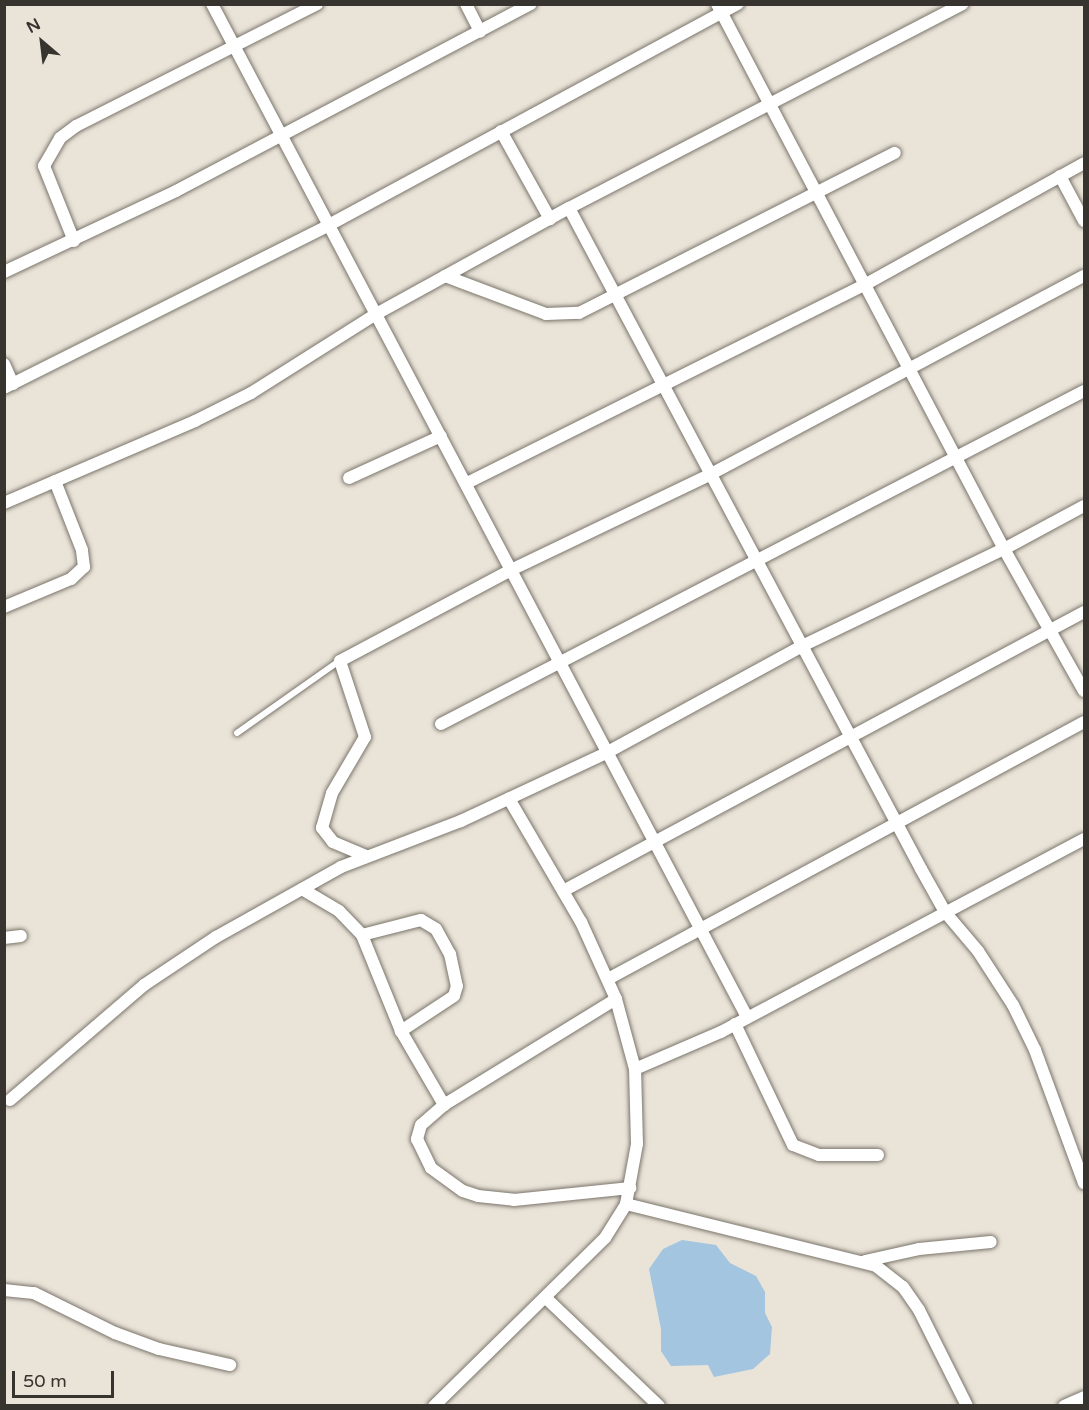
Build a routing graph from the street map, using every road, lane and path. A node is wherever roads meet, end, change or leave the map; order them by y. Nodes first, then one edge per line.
1 (212, 4) edge
2 (317, 4) edge
3 (466, 4) edge
4 (531, 4) edge
5 (738, 4) edge
6 (962, 4) edge
7 (719, 9) edge
8 (480, 32) junction
9 (234, 47) junction
10 (771, 102) junction
11 (501, 131) junction
12 (281, 134) junction
13 (895, 153) dead end
14 (1084, 163) edge
15 (1060, 176) junction
16 (819, 191) junction
17 (569, 208) junction
18 (549, 219) junction
19 (1084, 221) edge
20 (327, 226) junction
21 (74, 241) junction
22 (4, 272) edge
23 (445, 276) junction
24 (1084, 276) edge
25 (866, 284) junction
26 (617, 297) junction
27 (376, 314) junction
28 (4, 364) edge
29 (911, 368) junction
30 (665, 384) junction
31 (9, 386) edge
32 (1084, 391) edge
33 (441, 436) junction
34 (956, 456) junction
35 (713, 473) junction
36 (349, 478) dead end
37 (55, 481) junction
38 (466, 483) junction
39 (4, 502) edge
40 (1084, 506) edge
41 (1004, 549) junction
42 (757, 560) junction
43 (513, 569) junction
44 (4, 607) edge
45 (1084, 612) edge
46 (1052, 629) junction
47 (802, 646) junction
48 (340, 661) junction
49 (560, 665) junction
50 (1084, 690) edge
51 (1084, 722) edge
52 (441, 724) dead end
53 (237, 733) dead end
54 (850, 736) junction
55 (606, 753) junction
56 (509, 799) junction
57 (895, 822) junction
58 (1084, 839) edge
59 (655, 840) junction
60 (366, 856) junction
61 (302, 889) junction
62 (563, 891) junction
63 (945, 912) junction
64 (702, 930) junction
65 (21, 936) dead end
66 (362, 936) junction
67 (4, 938) edge
68 (608, 979) junction
69 (616, 999) junction
70 (747, 1017) junction
71 (735, 1024) junction
72 (401, 1031) junction
73 (635, 1069) junction
74 (10, 1100) dead end
75 (444, 1105) junction
76 (878, 1155) dead end
77 (1084, 1183) edge
78 (630, 1188) junction
79 (626, 1204) junction
80 (991, 1242) dead end
81 (863, 1261) junction
82 (4, 1290) edge
83 (547, 1299) junction
84 (230, 1365) dead end
85 (1084, 1397) edge
86 (434, 1406) edge
87 (658, 1406) edge
88 (967, 1406) edge
89 (1064, 1406) edge

1 - 9 street
2 - 9 street
3 - 8 street
4 - 8 street
5 - 7 street
6 - 10 street
7 - 10 street
7 - 11 street
8 - 12 street
9 - 12 street
9 - 21 street
10 - 16 street
10 - 17 street
11 - 18 street
11 - 20 street
12 - 20 street
12 - 21 street
13 - 16 street
14 - 15 street
15 - 19 street
15 - 25 street
16 - 25 street
16 - 26 street
17 - 18 street
17 - 26 street
18 - 23 street
20 - 27 street
20 - 31 street
21 - 22 street
23 - 26 street
23 - 27 street
24 - 29 street
25 - 29 street
25 - 30 street
26 - 30 street
27 - 33 street
27 - 37 street
28 - 31 street
29 - 34 street
29 - 35 street
30 - 35 street
30 - 38 street
32 - 34 street
33 - 36 street
33 - 38 street
34 - 41 street
34 - 42 street
35 - 42 street
35 - 43 street
37 - 39 street
37 - 44 street
38 - 43 street
40 - 41 street
41 - 46 street
41 - 47 street
42 - 47 street
42 - 49 street
43 - 48 street
43 - 49 street
45 - 46 street
46 - 50 street
46 - 54 street
47 - 54 street
47 - 55 street
48 - 53 lane
48 - 60 street
49 - 52 street
49 - 55 street
51 - 57 street
54 - 57 street
54 - 59 street
55 - 56 street
55 - 59 street
56 - 60 street
56 - 62 street
57 - 63 street
57 - 64 street
58 - 63 street
59 - 62 street
59 - 64 street
60 - 61 street
61 - 66 street
61 - 74 street
62 - 68 street
63 - 70 street
63 - 77 street
64 - 68 street
64 - 70 street
65 - 67 street
66 - 72 street
66 - 72 street
68 - 69 street
69 - 73 street
69 - 75 street
70 - 71 street
71 - 73 street
71 - 76 street
72 - 75 street
73 - 78 street
75 - 78 street
78 - 79 street
79 - 81 street
79 - 83 street
80 - 81 street
81 - 88 street
82 - 84 street
83 - 86 street
83 - 87 street
85 - 89 street

